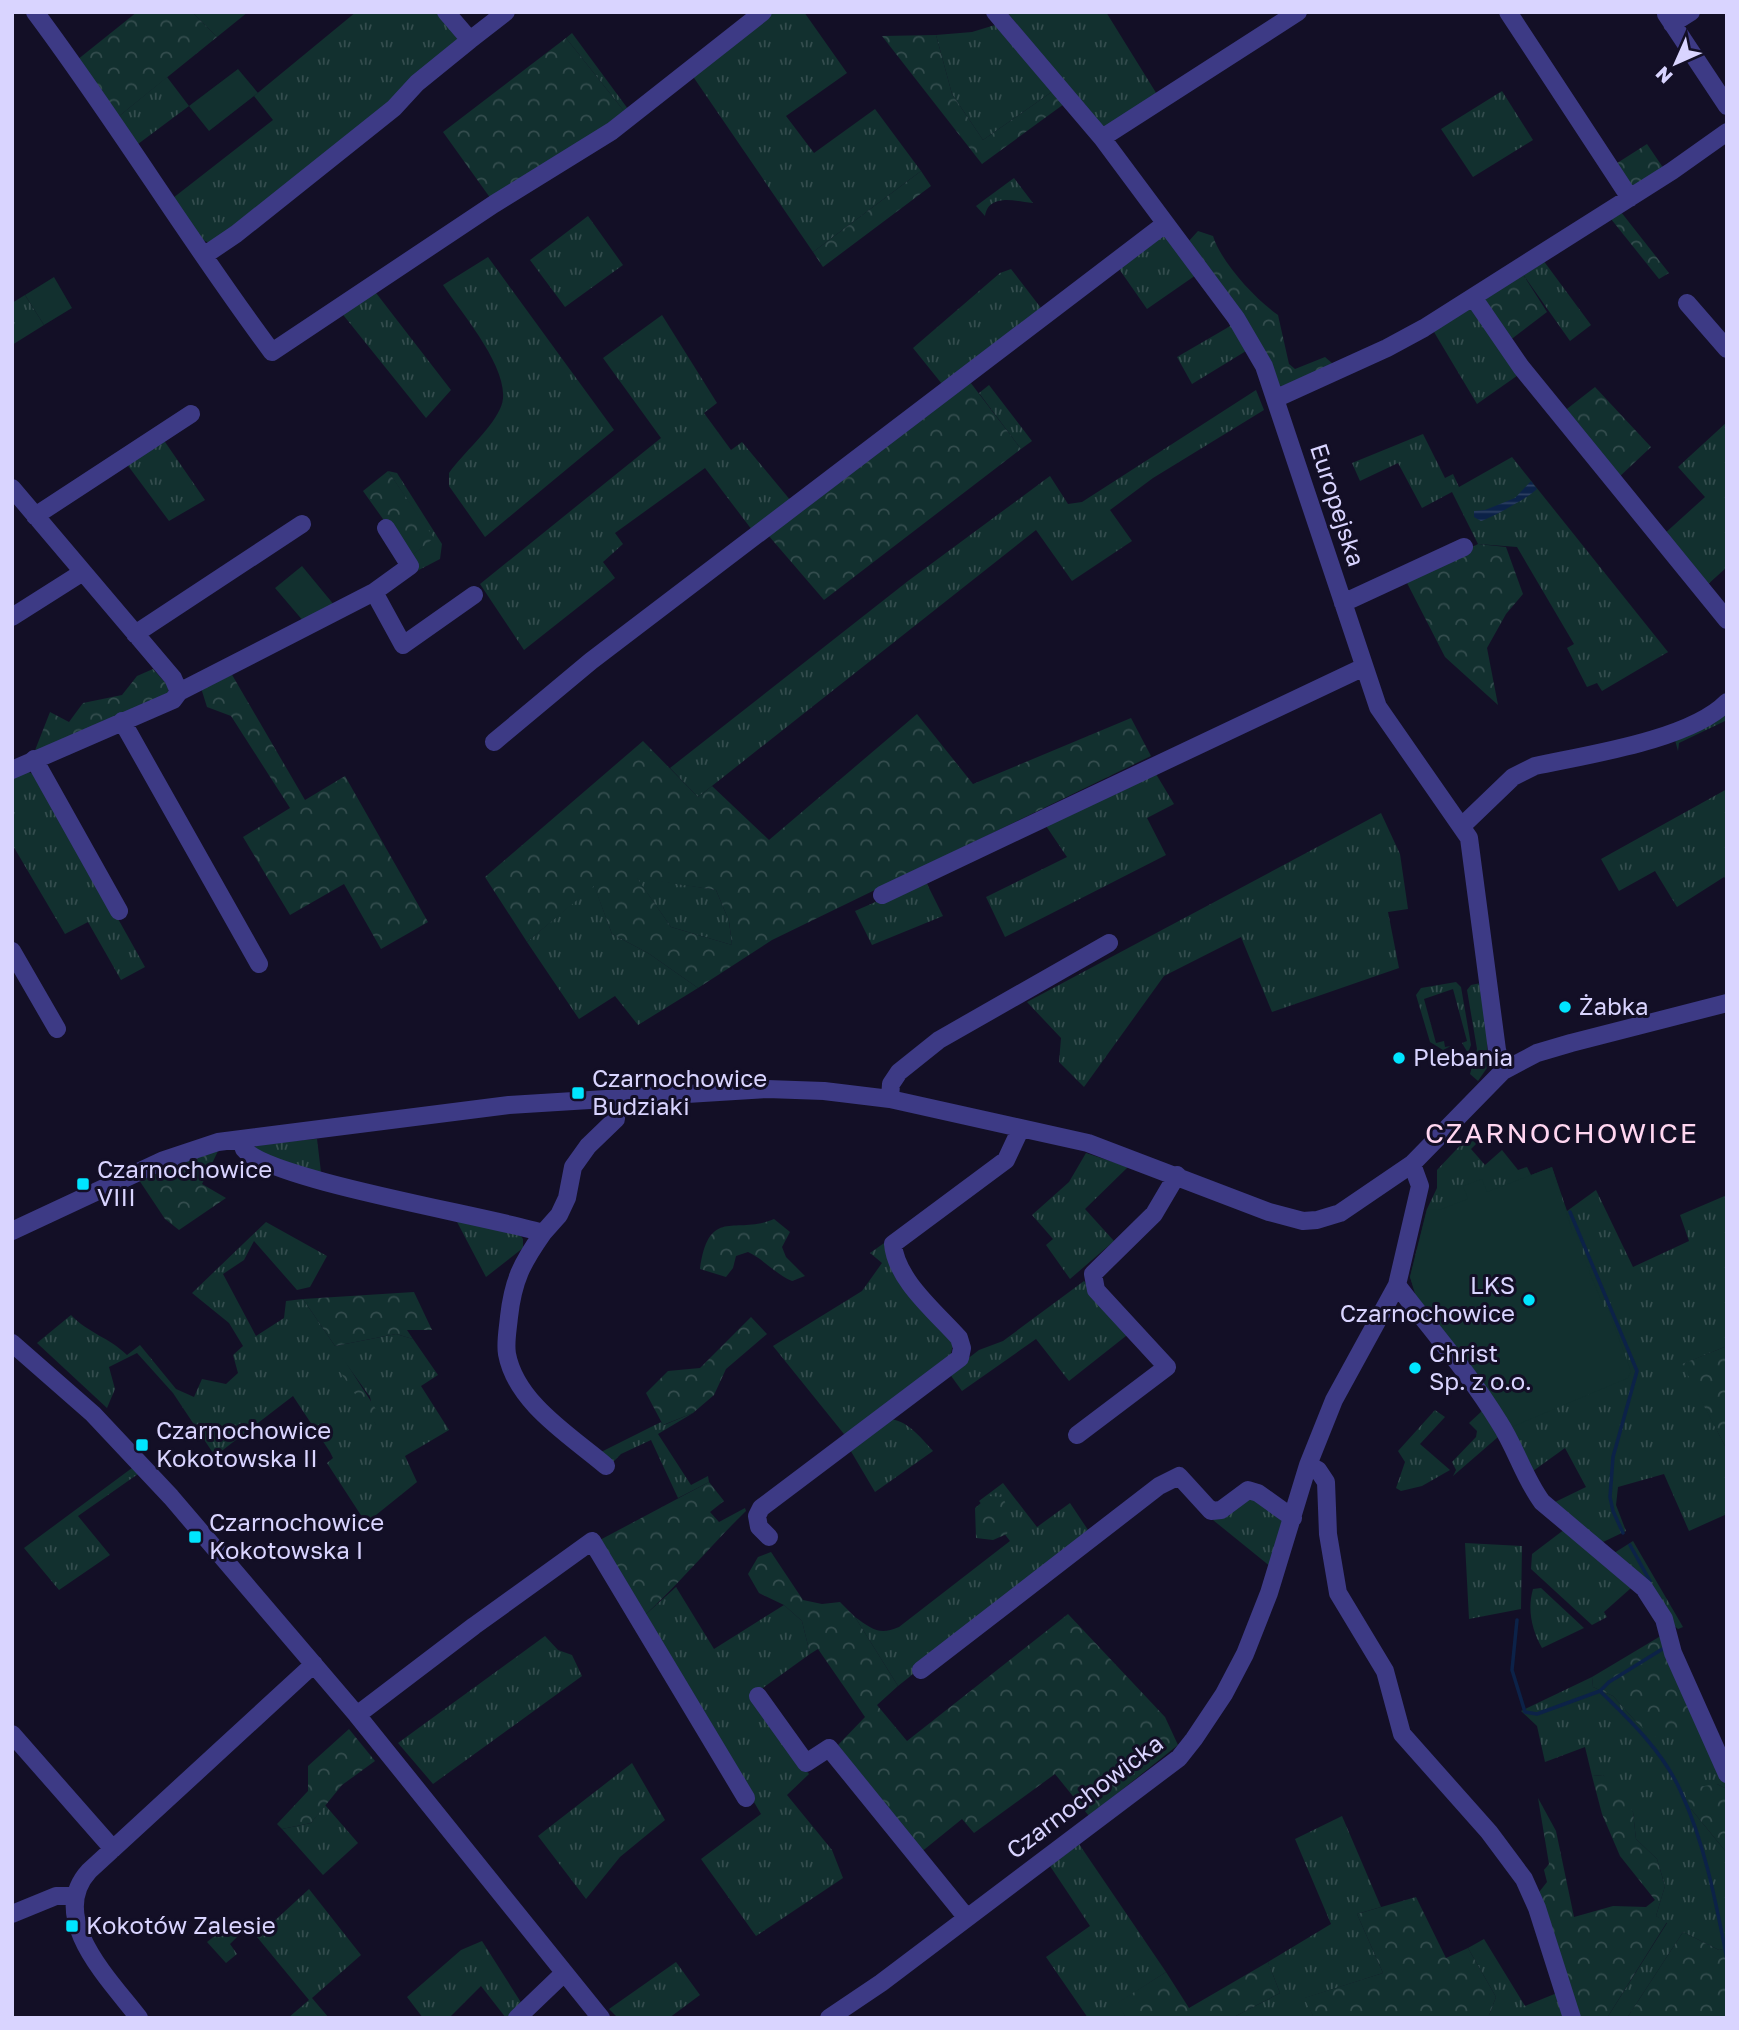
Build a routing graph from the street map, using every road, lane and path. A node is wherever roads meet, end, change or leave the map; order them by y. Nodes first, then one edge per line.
1 (35, 12) edge
2 (446, 12) edge
3 (506, 12) edge
4 (763, 12) edge
5 (1298, 12) edge
6 (1508, 12) edge
7 (1691, 12) edge
8 (997, 13) edge
9 (470, 40) junction
10 (1727, 106) edge
11 (1727, 132) edge
12 (1102, 138) junction
13 (1630, 198) junction
14 (1165, 223) junction
15 (205, 255) junction
16 (1473, 297) junction
17 (1687, 303) dead end
18 (1727, 349) edge
19 (1277, 398) junction
20 (191, 414) dead end
21 (12, 488) edge
22 (35, 516) junction
23 (302, 524) dead end
24 (386, 528) dead end
25 (1464, 547) dead end
26 (83, 572) junction
27 (374, 592) junction
28 (474, 595) dead end
29 (1343, 603) junction
30 (12, 617) edge
31 (1727, 620) edge
32 (135, 634) junction
33 (1364, 667) junction
34 (179, 692) junction
35 (1727, 702) edge
36 (122, 721) junction
37 (494, 742) dead end
38 (34, 760) junction
39 (12, 769) edge
40 (1462, 826) junction
41 (882, 895) dead end
42 (119, 911) dead end
43 (1109, 943) dead end
44 (12, 951) edge
45 (259, 964) dead end
46 (1727, 1003) edge
47 (58, 1030) dead end
48 (1503, 1071) junction
49 (616, 1098) junction
50 (890, 1099) junction
51 (1021, 1128) junction
52 (242, 1139) junction
53 (1412, 1164) junction
54 (1177, 1175) junction
55 (12, 1231) edge
56 (543, 1233) junction
57 (1397, 1285) junction
58 (12, 1343) edge
59 (1077, 1435) dead end
60 (1308, 1465) junction
61 (606, 1466) dead end
62 (1293, 1518) junction
63 (769, 1537) dead end
64 (314, 1664) junction
65 (921, 1670) dead end
66 (758, 1696) dead end
67 (357, 1715) junction
68 (12, 1734) edge
69 (1727, 1774) edge
70 (746, 1798) dead end
71 (113, 1849) junction
72 (76, 1896) junction
73 (12, 1914) edge
74 (967, 1918) junction
75 (564, 1973) junction
76 (139, 2018) edge
77 (517, 2018) edge
78 (601, 2018) edge
79 (829, 2018) edge
80 (1573, 2018) edge

1 - 15 street
2 - 9 street
3 - 9 street
4 - 15 street
5 - 12 street
6 - 13 street
7 - 10 street
8 - 12 street, Europejska
9 - 15 street
11 - 13 street
12 - 14 street, Europejska
13 - 16 street
14 - 19 street, Europejska
14 - 37 street
16 - 19 street
16 - 31 street
17 - 18 street
19 - 29 street, Europejska
20 - 22 street
21 - 22 street
22 - 26 street
23 - 32 street
24 - 27 street
25 - 29 street
26 - 30 street
26 - 32 street
27 - 28 street
27 - 34 street
29 - 33 street, Europejska
32 - 34 street
33 - 40 street, Europejska
33 - 41 street
34 - 36 street
35 - 40 street
36 - 38 street
36 - 45 street
38 - 39 street
38 - 42 street
40 - 48 street, Europejska
43 - 50 street
44 - 47 street
46 - 48 street
48 - 53 street
49 - 50 street
49 - 52 street
49 - 56 street
50 - 51 street
51 - 54 street
51 - 63 street
52 - 55 street
52 - 56 street
53 - 54 street
53 - 57 street, Czarnochowicka
54 - 59 street
56 - 61 street
57 - 60 street, Czarnochowicka
57 - 69 street
58 - 64 street
60 - 62 street, Czarnochowicka
60 - 80 street
62 - 65 street
62 - 74 street, Czarnochowicka
64 - 67 street
64 - 71 street
66 - 74 street
67 - 70 street
67 - 75 street
68 - 71 street
71 - 72 street
72 - 73 street
72 - 76 street
74 - 79 street, Czarnochowicka
75 - 77 street
75 - 78 street

